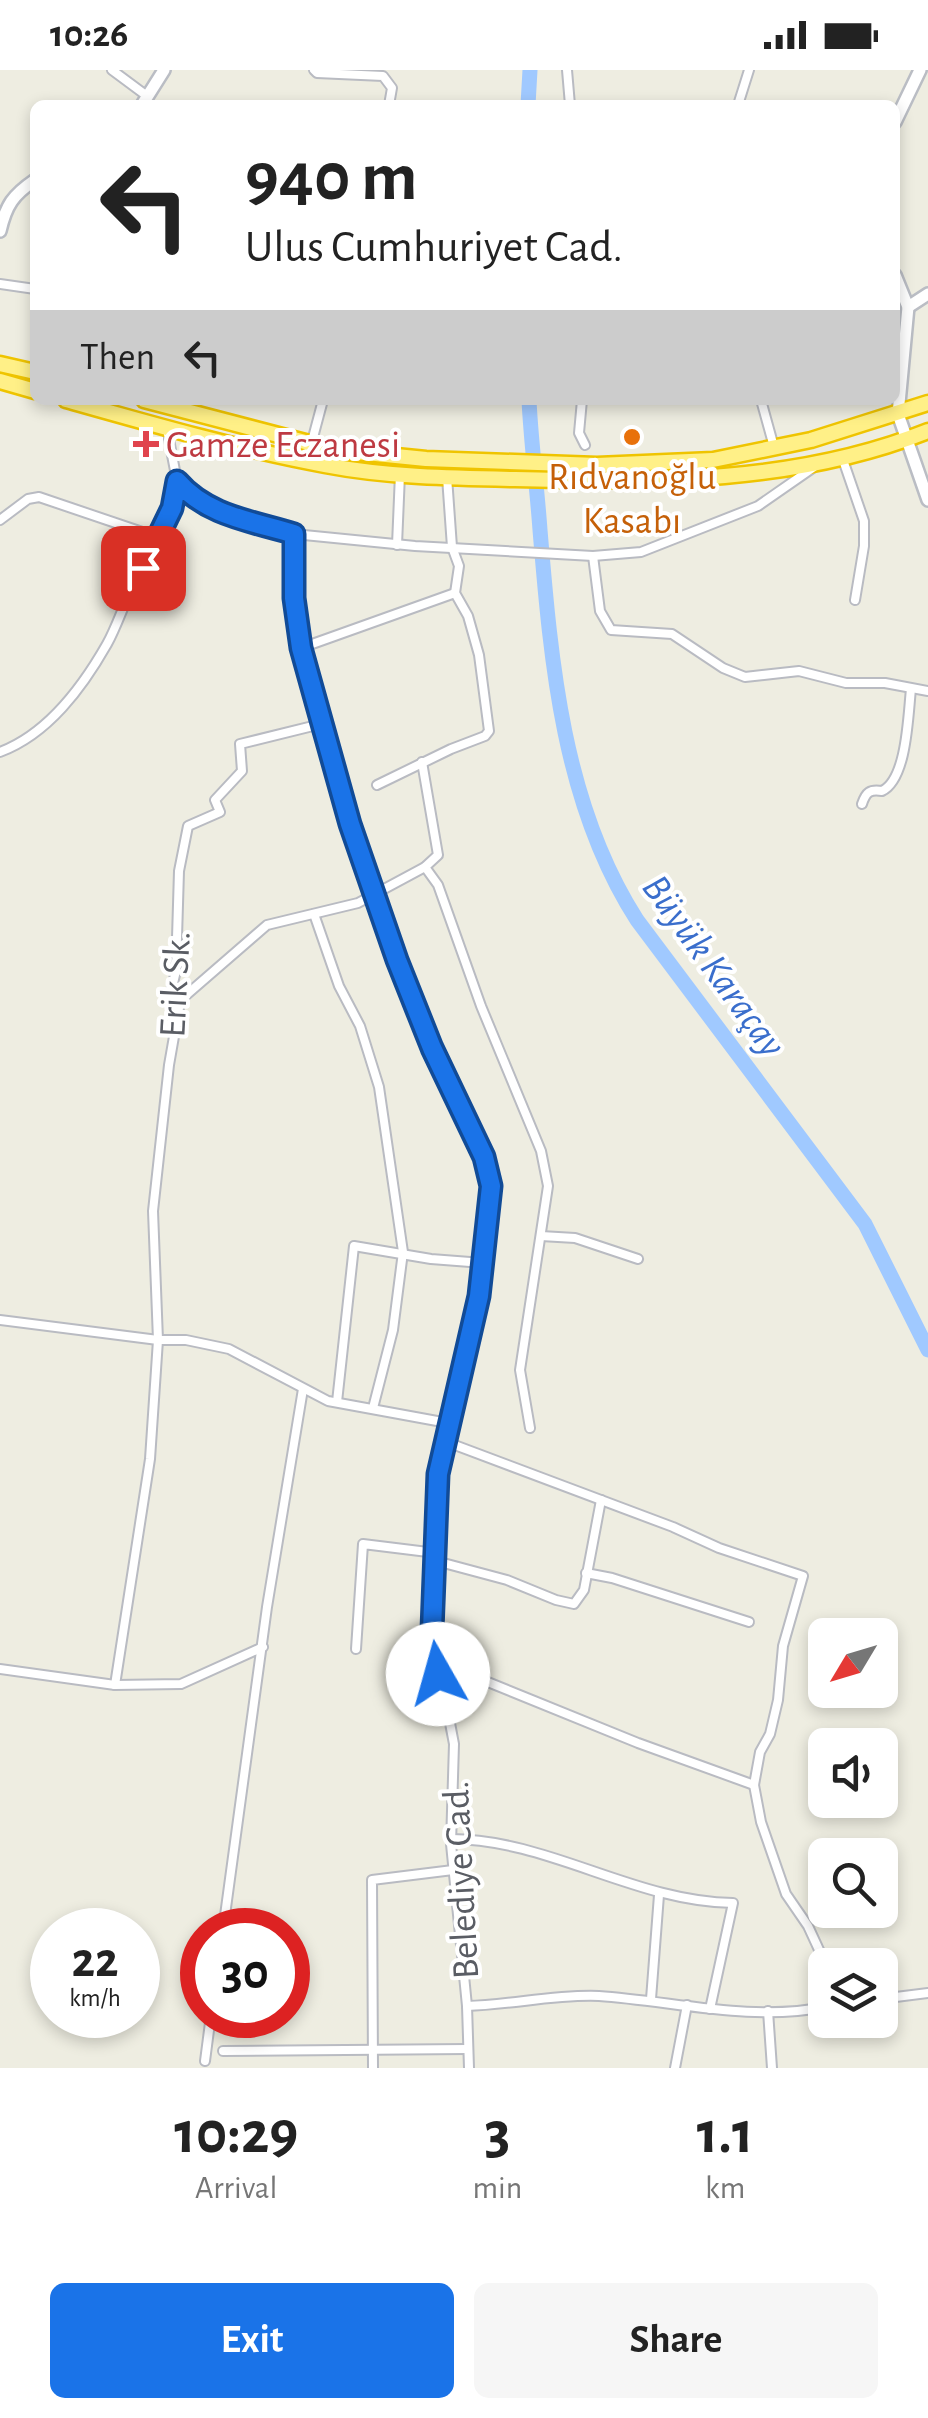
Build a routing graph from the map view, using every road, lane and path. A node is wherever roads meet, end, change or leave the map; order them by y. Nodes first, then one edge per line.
1 (112, 70) edge
2 (164, 70) edge
3 (314, 70) edge
4 (567, 70) edge
5 (749, 70) edge
6 (920, 70) edge
7 (143, 100) edge
8 (145, 100) edge
9 (390, 100) edge
10 (570, 100) edge
11 (740, 100) edge
12 (900, 112) edge
13 (30, 184) edge
14 (0, 230) edge
15 (0, 284) edge
16 (900, 287) edge
17 (30, 288) edge
18 (928, 294) edge
19 (908, 307) junction
20 (900, 358) edge
21 (0, 364) edge
22 (30, 371) edge
23 (0, 381) edge
24 (30, 390) edge
25 (928, 403) edge
26 (83, 405) edge
27 (162, 405) edge
28 (322, 405) edge
29 (582, 405) edge
30 (762, 405) edge
31 (898, 405) edge
32 (898, 414) junction
33 (167, 429) junction
34 (928, 432) edge
35 (905, 440) junction
36 (310, 445) junction
37 (585, 445) dead end
38 (774, 446) junction
39 (842, 457) junction
40 (821, 461) junction
41 (400, 474) junction
42 (446, 478) junction
43 (177, 481) junction
44 (928, 500) edge
45 (0, 520) edge
46 (294, 534) junction
47 (160, 538) junction
48 (397, 544) junction
49 (452, 547) junction
50 (593, 556) junction
51 (455, 593) junction
52 (854, 600) dead end
53 (301, 648) junction
54 (911, 689) junction
55 (928, 690) edge
56 (321, 724) junction
57 (0, 752) edge
58 (422, 762) junction
59 (377, 786) dead end
60 (862, 804) dead end
61 (425, 867) junction
62 (374, 894) junction
63 (314, 914) junction
64 (177, 1003) junction
65 (541, 1236) junction
66 (403, 1252) junction
67 (638, 1259) dead end
68 (483, 1264) junction
69 (0, 1320) edge
70 (158, 1340) junction
71 (303, 1390) junction
72 (337, 1402) junction
73 (373, 1408) junction
74 (448, 1423) junction
75 (530, 1428) dead end
76 (444, 1441) junction
77 (601, 1500) junction
78 (436, 1557) junction
79 (586, 1573) junction
80 (749, 1622) dead end
81 (263, 1648) junction
82 (356, 1649) dead end
83 (436, 1661) junction
84 (0, 1669) edge
85 (115, 1686) junction
86 (754, 1785) junction
87 (451, 1839) junction
88 (453, 1870) junction
89 (659, 1894) junction
90 (226, 1908) edge
91 (818, 1948) edge
92 (928, 1993) edge
93 (898, 1997) edge
94 (651, 1999) junction
95 (687, 2005) junction
96 (467, 2006) junction
97 (808, 2007) edge
98 (710, 2009) junction
99 (768, 2011) junction
100 (208, 2038) edge
101 (468, 2049) junction
102 (373, 2051) junction
103 (223, 2052) dead end
104 (205, 2061) dead end
105 (373, 2068) edge
106 (469, 2068) edge
107 (675, 2068) edge
108 (772, 2068) edge

1 - 7 street
2 - 8 street
3 - 9 street
4 - 10 street
5 - 11 street
6 - 12 street
13 - 14 street
15 - 17 street
16 - 19 street
18 - 19 street
19 - 20 street
21 - 22 highway
23 - 24 highway
25 - 32 highway
26 - 33 highway
27 - 36 highway
28 - 36 street
29 - 37 street
30 - 38 street
31 - 32 street
32 - 35 street
32 - 38 highway
33 - 41 highway
33 - 43 street
34 - 35 highway
35 - 39 highway
35 - 44 street
36 - 38 highway
39 - 40 highway
39 - 52 street
40 - 42 highway
40 - 50 street
41 - 42 highway
41 - 48 street
42 - 49 street
43 - 46 street
43 - 47 street
45 - 47 street
46 - 48 street
46 - 53 street, Belediye Cad.
47 - 57 street
48 - 49 street
49 - 50 street
49 - 51 street
50 - 54 street
51 - 53 street
51 - 58 street
53 - 56 street, Belediye Cad.
54 - 55 street
54 - 60 street
56 - 62 street, Belediye Cad.
56 - 64 street, Erik Sk.
58 - 59 street
58 - 61 street
61 - 62 street
61 - 65 street
62 - 63 street
62 - 68 street, Belediye Cad.
63 - 64 street
63 - 66 street
64 - 70 street, Erik Sk.
65 - 67 street
65 - 75 street
66 - 68 street
66 - 72 street
66 - 73 street
68 - 74 street, Belediye Cad.
69 - 70 street
70 - 71 street
70 - 85 street, Erik Sk.
71 - 72 street
71 - 81 street
72 - 73 street
73 - 74 street
74 - 76 street, Belediye Cad.
76 - 77 street
76 - 78 street, Belediye Cad.
77 - 79 street
77 - 86 street
78 - 79 street
78 - 82 street
78 - 83 street, Belediye Cad.
79 - 80 street
81 - 85 street
81 - 90 street
83 - 86 street
83 - 87 street, Belediye Cad.
84 - 85 street
86 - 91 street
87 - 88 street, Belediye Cad.
87 - 89 street
88 - 96 street, Belediye Cad.
88 - 102 street
89 - 94 street
89 - 98 street
92 - 93 street
94 - 95 street
94 - 96 street
95 - 98 street
95 - 107 street
96 - 101 street, Belediye Cad.
97 - 99 street
98 - 99 street
99 - 108 street
100 - 104 street
101 - 102 street
101 - 106 street, Belediye Cad.
102 - 103 street
102 - 105 street

